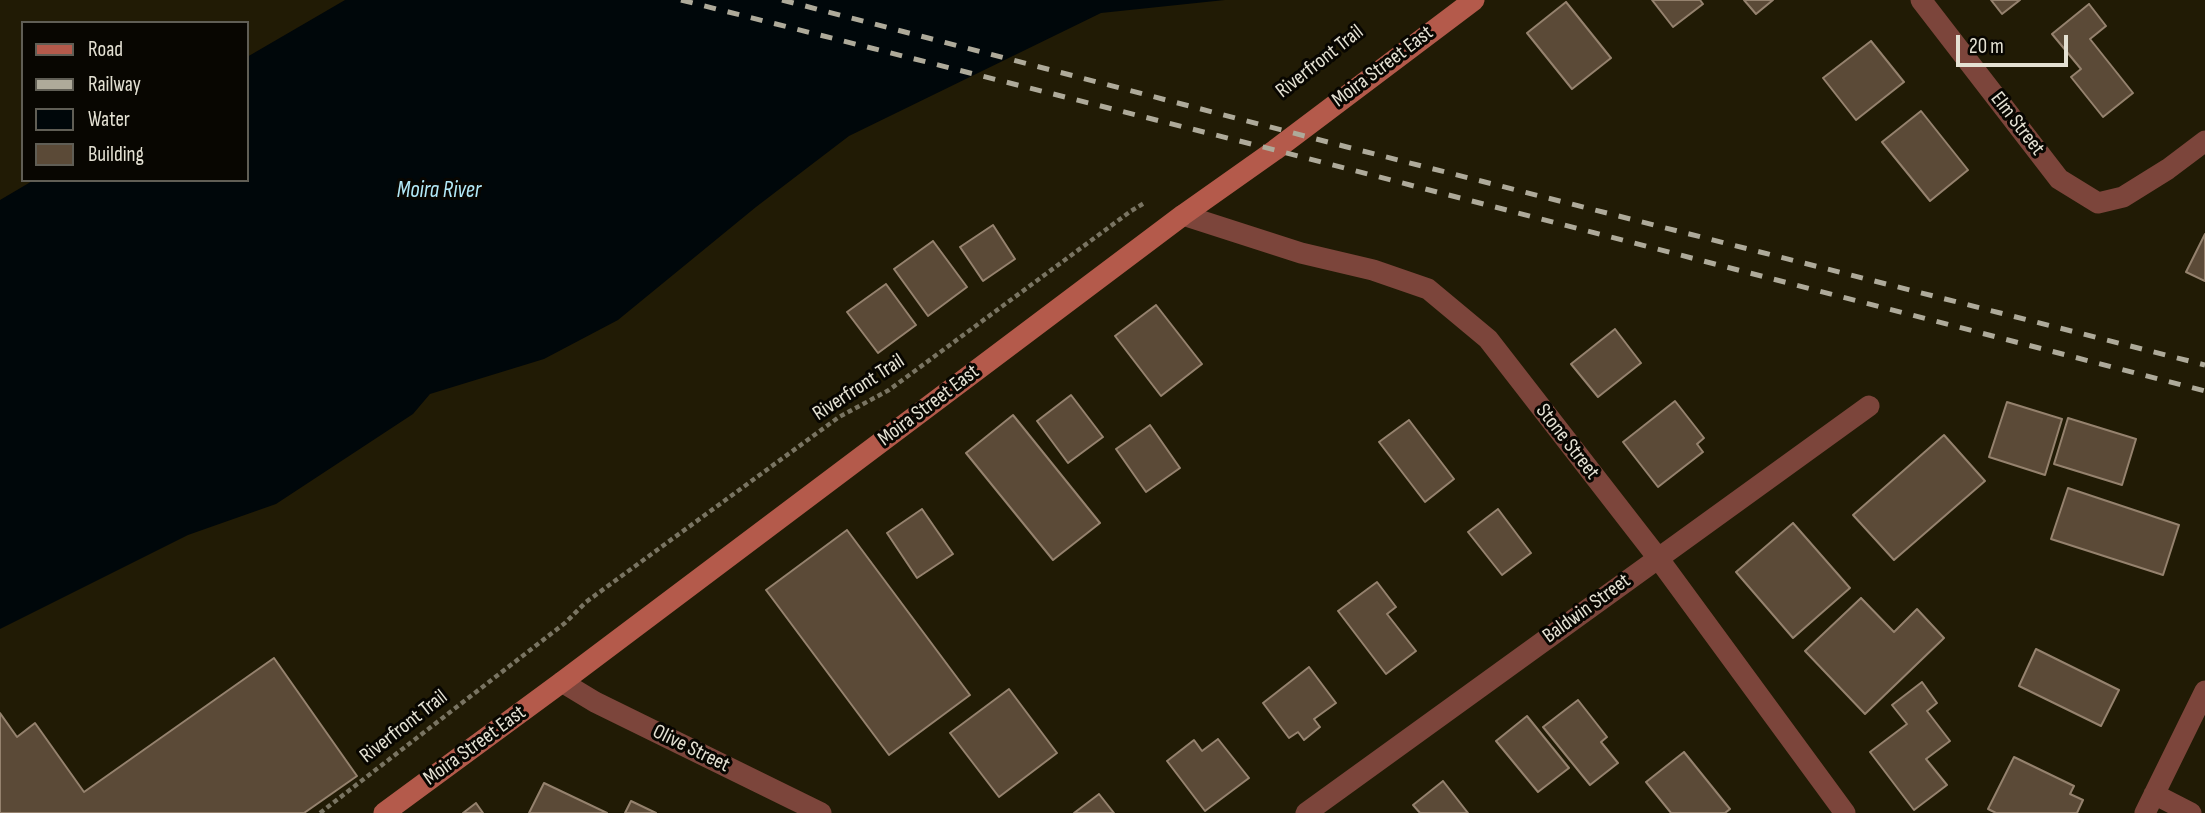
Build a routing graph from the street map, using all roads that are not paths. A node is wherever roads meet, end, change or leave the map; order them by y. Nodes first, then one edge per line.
1 (1474, 0) edge
2 (1921, 0) edge
3 (2205, 141) edge
4 (1183, 215) junction
5 (1869, 406) dead end
6 (1658, 558) junction
7 (562, 682) junction
8 (2205, 691) edge
9 (2149, 804) edge
10 (384, 813) edge
11 (821, 813) edge
12 (1306, 813) edge
13 (1845, 813) edge
14 (2191, 813) edge

1 - 4 street, Moira Street East
2 - 3 street, Elm Street
4 - 6 street, Stone Street
4 - 7 street, Moira Street East
5 - 6 street, Baldwin Street
6 - 12 street, Baldwin Street
6 - 13 street, Stone Street
7 - 10 street, Moira Street East
7 - 11 street, Olive Street
8 - 9 street
9 - 14 street

